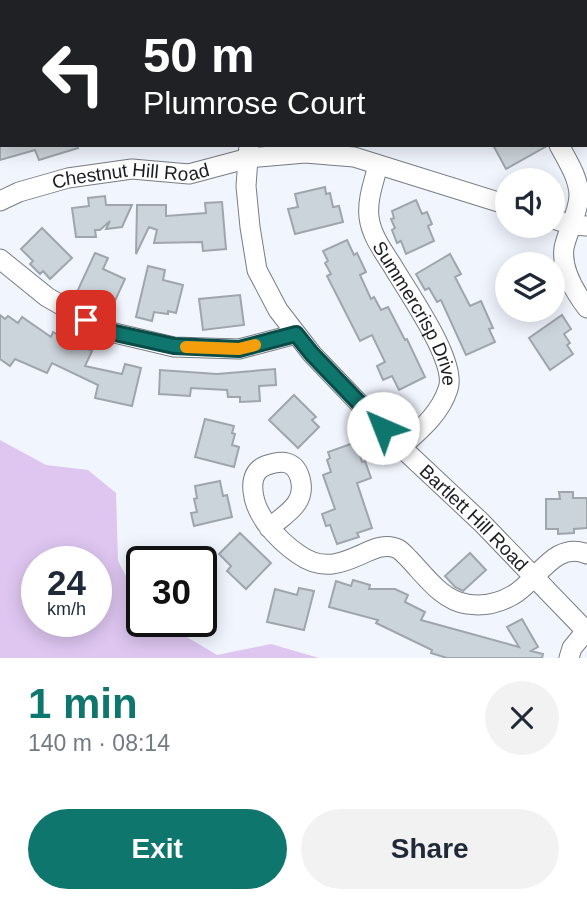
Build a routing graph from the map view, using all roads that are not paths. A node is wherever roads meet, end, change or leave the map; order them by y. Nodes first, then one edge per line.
1 (560, 147) edge
2 (249, 152) edge
3 (378, 165) junction
4 (0, 201) edge
5 (495, 201) edge
6 (580, 226) edge
7 (0, 259) edge
8 (587, 308) edge
9 (296, 334) junction
10 (401, 447) junction
11 (270, 528) dead end
12 (587, 554) edge
13 (534, 578) junction
14 (587, 631) edge
15 (569, 658) edge

1 - 6 street
2 - 3 street, Chestnut Hill Road
2 - 4 street, Chestnut Hill Road
2 - 9 street, Bartlett Hill Road
3 - 5 street, Chestnut Hill Road
3 - 10 street, Summercrisp Drive
6 - 8 street
7 - 9 street
9 - 10 street, Bartlett Hill Road
10 - 13 street, Bartlett Hill Road
11 - 13 street
12 - 13 street
13 - 14 street, Bartlett Hill Road
14 - 15 street

